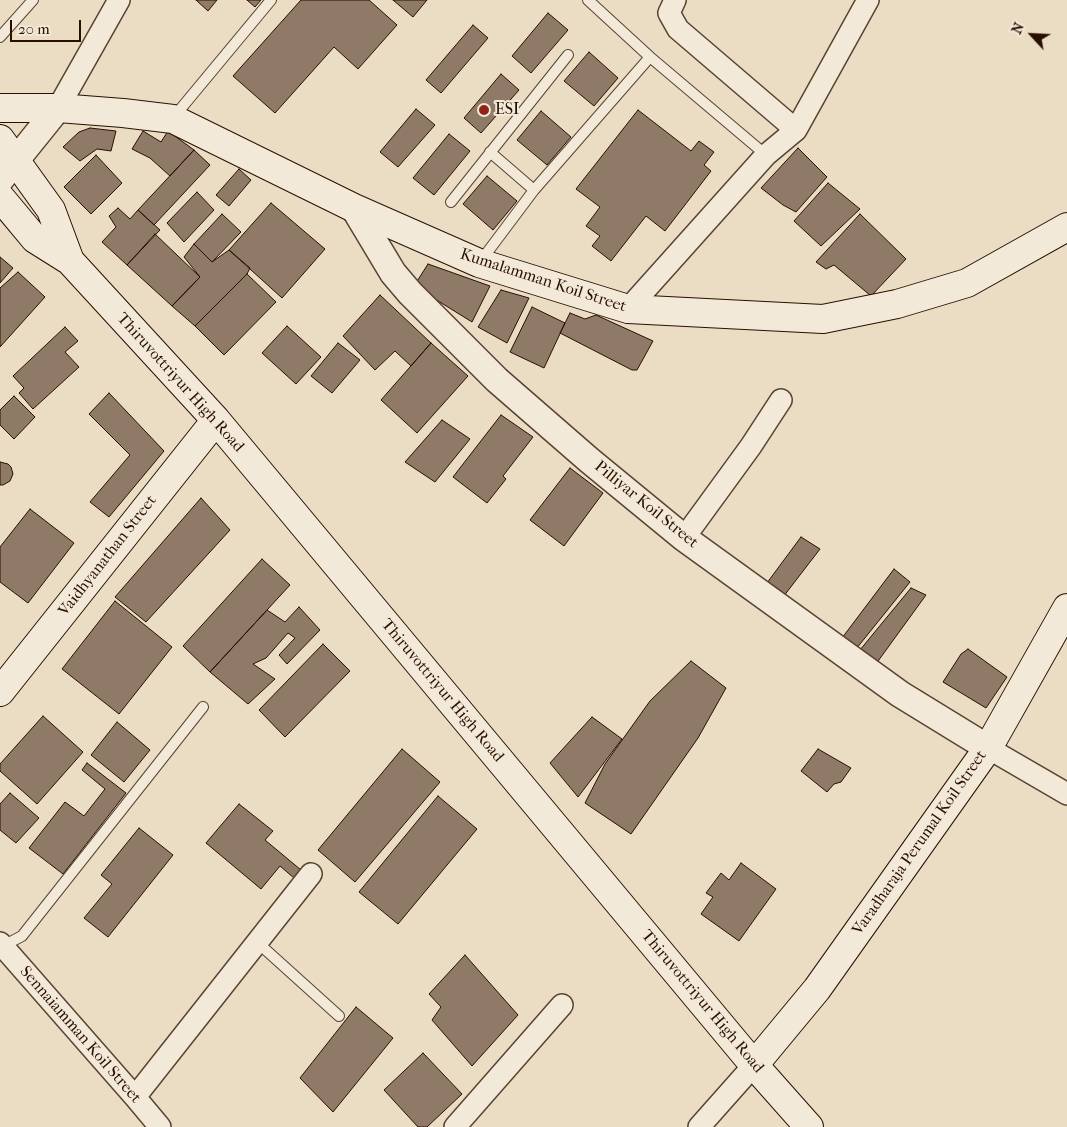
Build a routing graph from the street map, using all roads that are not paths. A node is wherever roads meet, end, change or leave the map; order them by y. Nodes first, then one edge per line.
1 (33, 0) edge
2 (119, 0) edge
3 (272, 0) edge
4 (588, 0) edge
5 (675, 0) edge
6 (868, 0) edge
7 (0, 37) edge
8 (568, 55) dead end
9 (650, 57) junction
10 (0, 108) edge
11 (58, 108) junction
12 (172, 119) junction
13 (796, 130) junction
14 (0, 139) edge
15 (490, 152) junction
16 (766, 155) junction
17 (8, 171) edge
18 (534, 190) junction
19 (0, 197) edge
20 (451, 202) dead end
21 (354, 208) junction
22 (1067, 227) edge
23 (70, 261) junction
24 (479, 263) junction
25 (628, 309) junction
26 (781, 400) dead end
27 (216, 420) junction
28 (684, 538) junction
29 (1065, 615) edge
30 (0, 692) edge
31 (202, 707) dead end
32 (988, 748) junction
33 (1067, 794) edge
34 (311, 874) dead end
35 (257, 942) junction
36 (2, 945) edge
37 (562, 1005) dead end
38 (339, 1016) dead end
39 (754, 1065) junction
40 (135, 1097) junction
41 (160, 1127) edge
42 (455, 1127) edge
43 (699, 1127) edge
44 (809, 1127) edge

1 - 7 lane
2 - 11 street
3 - 12 lane
4 - 9 lane
5 - 13 street
6 - 13 street
8 - 15 lane
9 - 16 lane
9 - 18 lane
10 - 11 main road, Kumalamman Koil Street
11 - 12 main road, Kumalamman Koil Street
11 - 17 street
12 - 21 main road, Kumalamman Koil Street
13 - 16 street
14 - 17 main road, Thiruvottriyur High Road
15 - 18 lane
15 - 20 lane
16 - 25 street
17 - 23 main road, Thiruvottriyur High Road
18 - 24 lane
19 - 23 main road, Thiruvottriyur High Road
21 - 24 main road, Kumalamman Koil Street
21 - 28 street, Pilliyar Koil Street
22 - 25 main road, Kumalamman Koil Street
23 - 27 main road, Thiruvottriyur High Road
24 - 25 main road, Kumalamman Koil Street
26 - 28 street
27 - 30 main road, Vaidhyanathan Street
27 - 39 main road, Thiruvottriyur High Road
28 - 32 street, Pilliyar Koil Street
29 - 32 main road, Varadharaja Perumal Koil Street
31 - 36 lane
32 - 33 street
32 - 39 main road, Varadharaja Perumal Koil Street
34 - 35 street
35 - 38 lane
35 - 40 street
36 - 40 street, Sennaiamman Koil Street
37 - 42 street
39 - 43 street
39 - 44 main road, Thiruvottriyur High Road
40 - 41 street, Sennaiamman Koil Street

